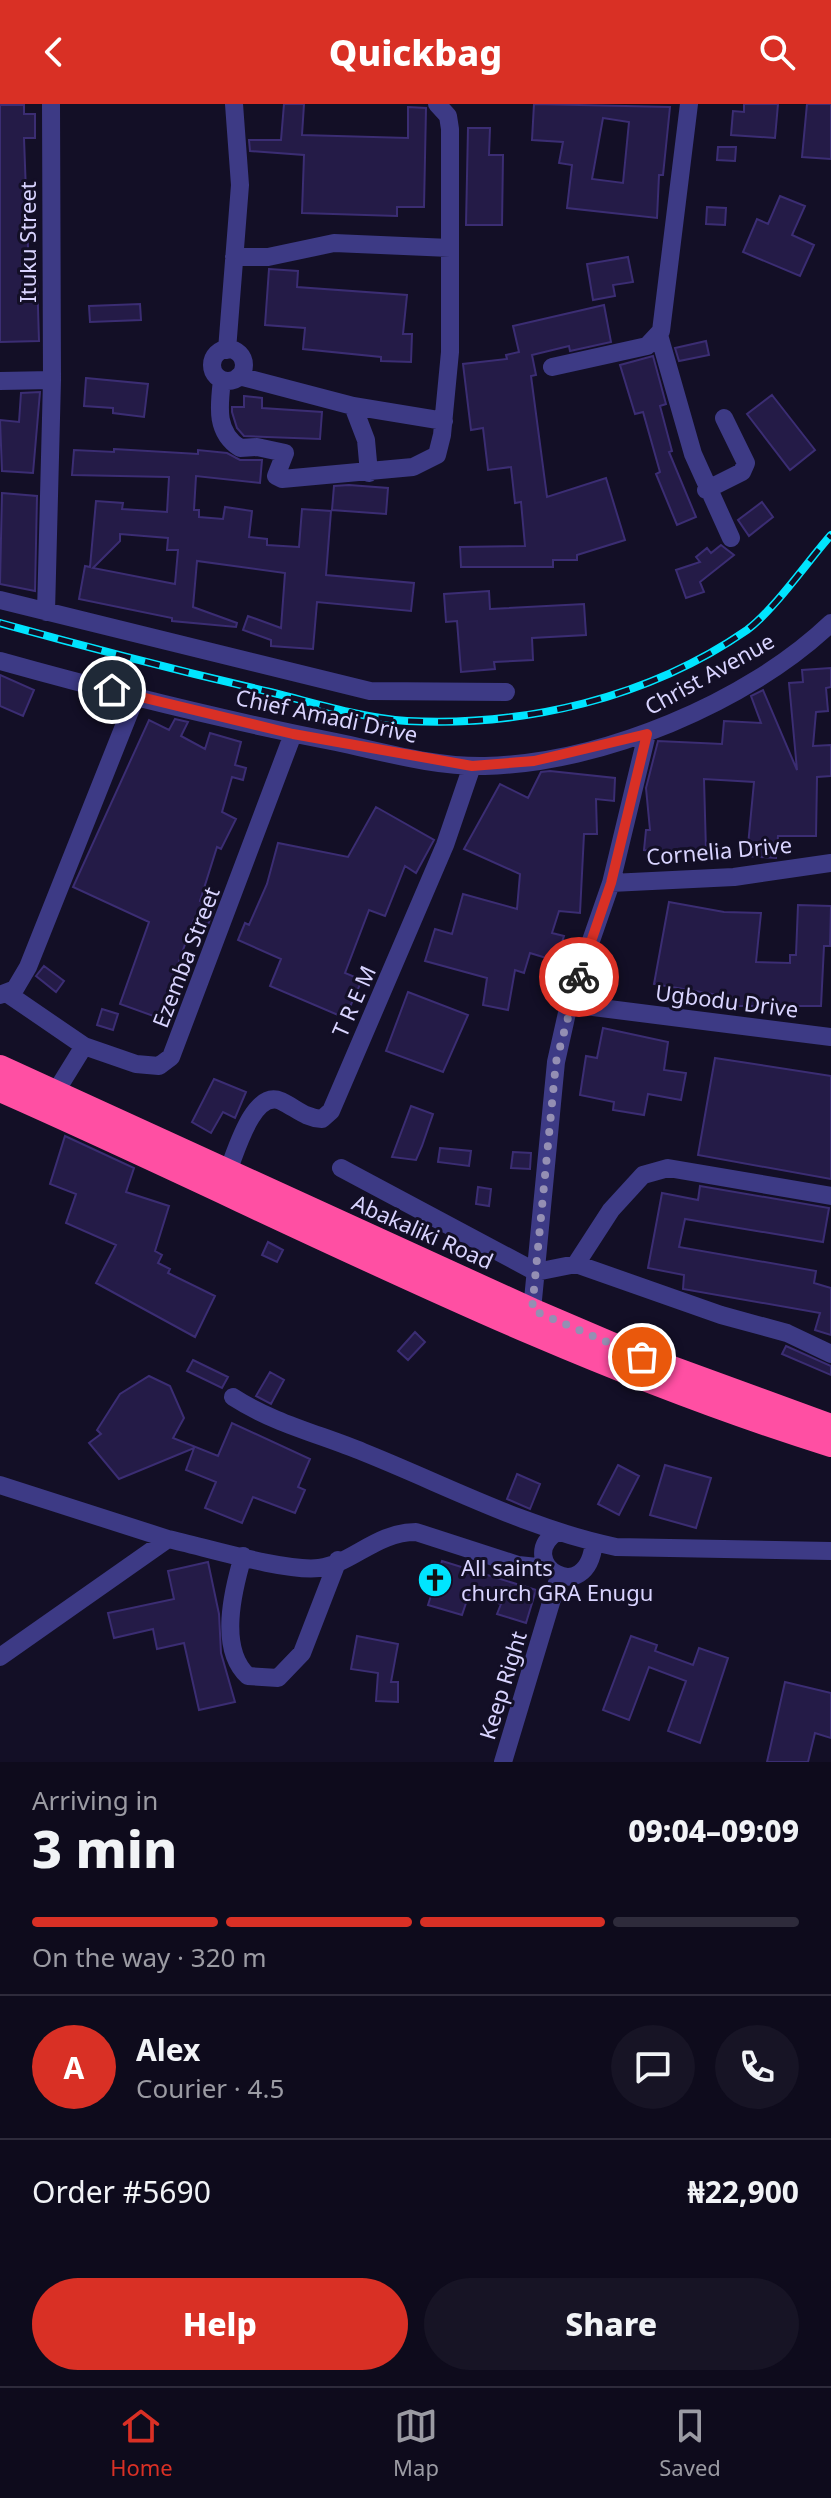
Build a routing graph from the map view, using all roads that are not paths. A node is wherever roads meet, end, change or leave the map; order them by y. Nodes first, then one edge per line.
1 (51, 104) edge
2 (234, 104) edge
3 (437, 104) edge
4 (689, 104) edge
5 (450, 248) junction
6 (234, 257) junction
7 (659, 335) junction
8 (227, 350) junction
9 (552, 367) dead end
10 (231, 378) junction
11 (52, 380) junction
12 (0, 381) edge
13 (353, 406) junction
14 (724, 418) dead end
15 (444, 421) junction
16 (369, 473) junction
17 (706, 490) junction
18 (731, 538) dead end
19 (0, 600) edge
20 (46, 612) junction
21 (831, 623) edge
22 (0, 661) edge
23 (506, 692) dead end
24 (136, 696) junction
25 (293, 734) junction
26 (647, 734) junction
27 (472, 766) junction
28 (831, 863) edge
29 (611, 883) junction
30 (4, 995) edge
31 (569, 1004) junction
32 (831, 1037) edge
33 (84, 1046) junction
34 (0, 1067) edge
35 (0, 1090) edge
36 (55, 1093) junction
37 (341, 1168) dead end
38 (228, 1171) junction
39 (831, 1196) edge
40 (576, 1264) junction
41 (536, 1272) junction
42 (532, 1310) junction
43 (831, 1354) edge
44 (233, 1397) dead end
45 (831, 1426) edge
46 (831, 1445) edge
47 (0, 1485) edge
48 (557, 1532) junction
49 (168, 1539) junction
50 (594, 1542) junction
51 (831, 1551) edge
52 (243, 1556) junction
53 (338, 1560) junction
54 (553, 1572) junction
55 (0, 1657) edge
56 (503, 1762) edge

1 - 11 street, Ituku Street
2 - 6 street
3 - 5 street
4 - 7 street
5 - 6 street
5 - 15 street
6 - 8 street
7 - 9 street
7 - 17 street
8 - 10 street
8 - 10 street
10 - 13 street
10 - 16 street
11 - 12 street
11 - 20 street, Ituku Street
13 - 15 street
13 - 16 street
14 - 17 street
15 - 16 street
17 - 18 street
19 - 20 street
20 - 23 street
21 - 26 street, Christ Avenue
22 - 24 street, Chief Amadi Drive
24 - 25 street, Chief Amadi Drive
24 - 30 street
25 - 27 street, Chief Amadi Drive
25 - 33 street, Ezemba Street
26 - 27 street, Chief Amadi Drive
26 - 29 street
27 - 38 street, T R E M
28 - 29 street, Cornelia Drive
29 - 31 street
30 - 33 street, Ezemba Street
31 - 32 street, Ugbodu Drive
31 - 41 street
33 - 36 street
34 - 36 highway, Abakaliki Road
35 - 46 highway, Abakaliki Road
36 - 38 highway, Abakaliki Road
37 - 41 street
38 - 42 highway, Abakaliki Road
39 - 40 street
40 - 41 street
40 - 43 street
41 - 42 street
42 - 45 highway, Abakaliki Road
44 - 48 street
47 - 49 street
48 - 50 street
48 - 54 street
49 - 52 street
49 - 55 street
50 - 51 street
50 - 54 street
52 - 53 street
52 - 53 street
53 - 54 street
54 - 56 street, Keep Right

